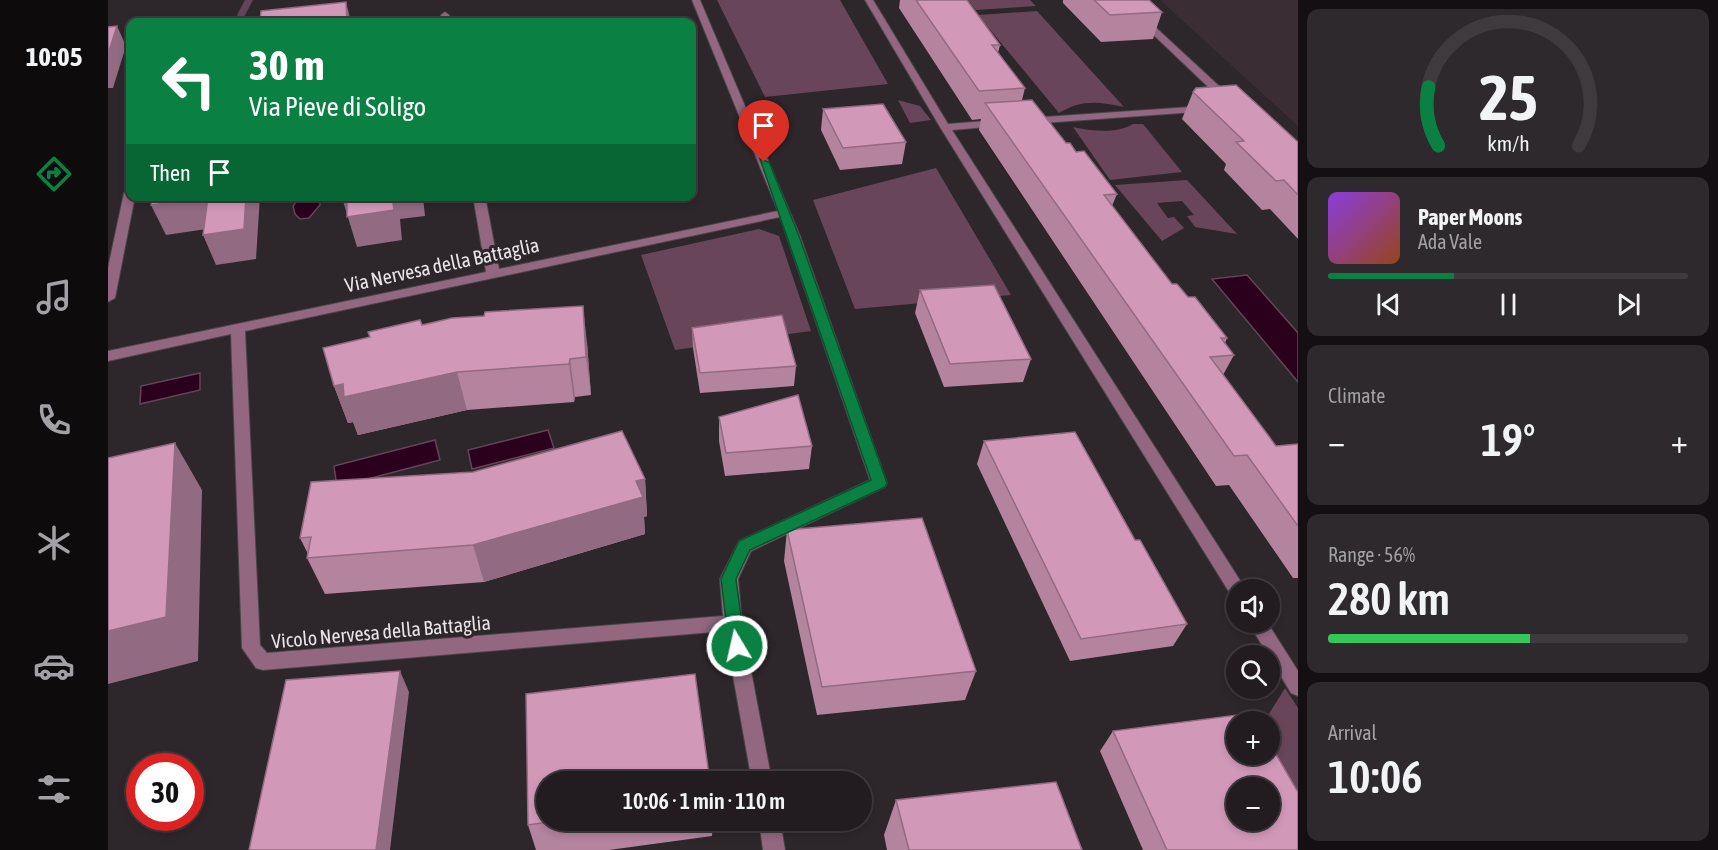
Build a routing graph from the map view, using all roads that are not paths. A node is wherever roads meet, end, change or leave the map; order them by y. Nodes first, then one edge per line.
1 (696, 0) edge
2 (869, 0) edge
3 (1121, 0) edge
4 (945, 127) junction
5 (128, 201) edge
6 (480, 201) edge
7 (784, 213) junction
8 (493, 274) junction
9 (108, 298) edge
10 (238, 329) junction
11 (108, 356) edge
12 (1230, 579) edge
13 (733, 623) junction
14 (1264, 633) edge
15 (1298, 687) edge
16 (760, 771) edge
17 (771, 831) edge
18 (774, 850) edge

1 - 7 street
2 - 4 street
3 - 4 street
4 - 12 street
5 - 9 street
6 - 8 street
7 - 8 street, Via Nervesa della Battaglia
7 - 13 street
8 - 10 street, Via Nervesa della Battaglia
10 - 11 street, Via Nervesa della Battaglia
10 - 13 street, Vicolo Nervesa della Battaglia
13 - 16 street
14 - 15 street
17 - 18 street

